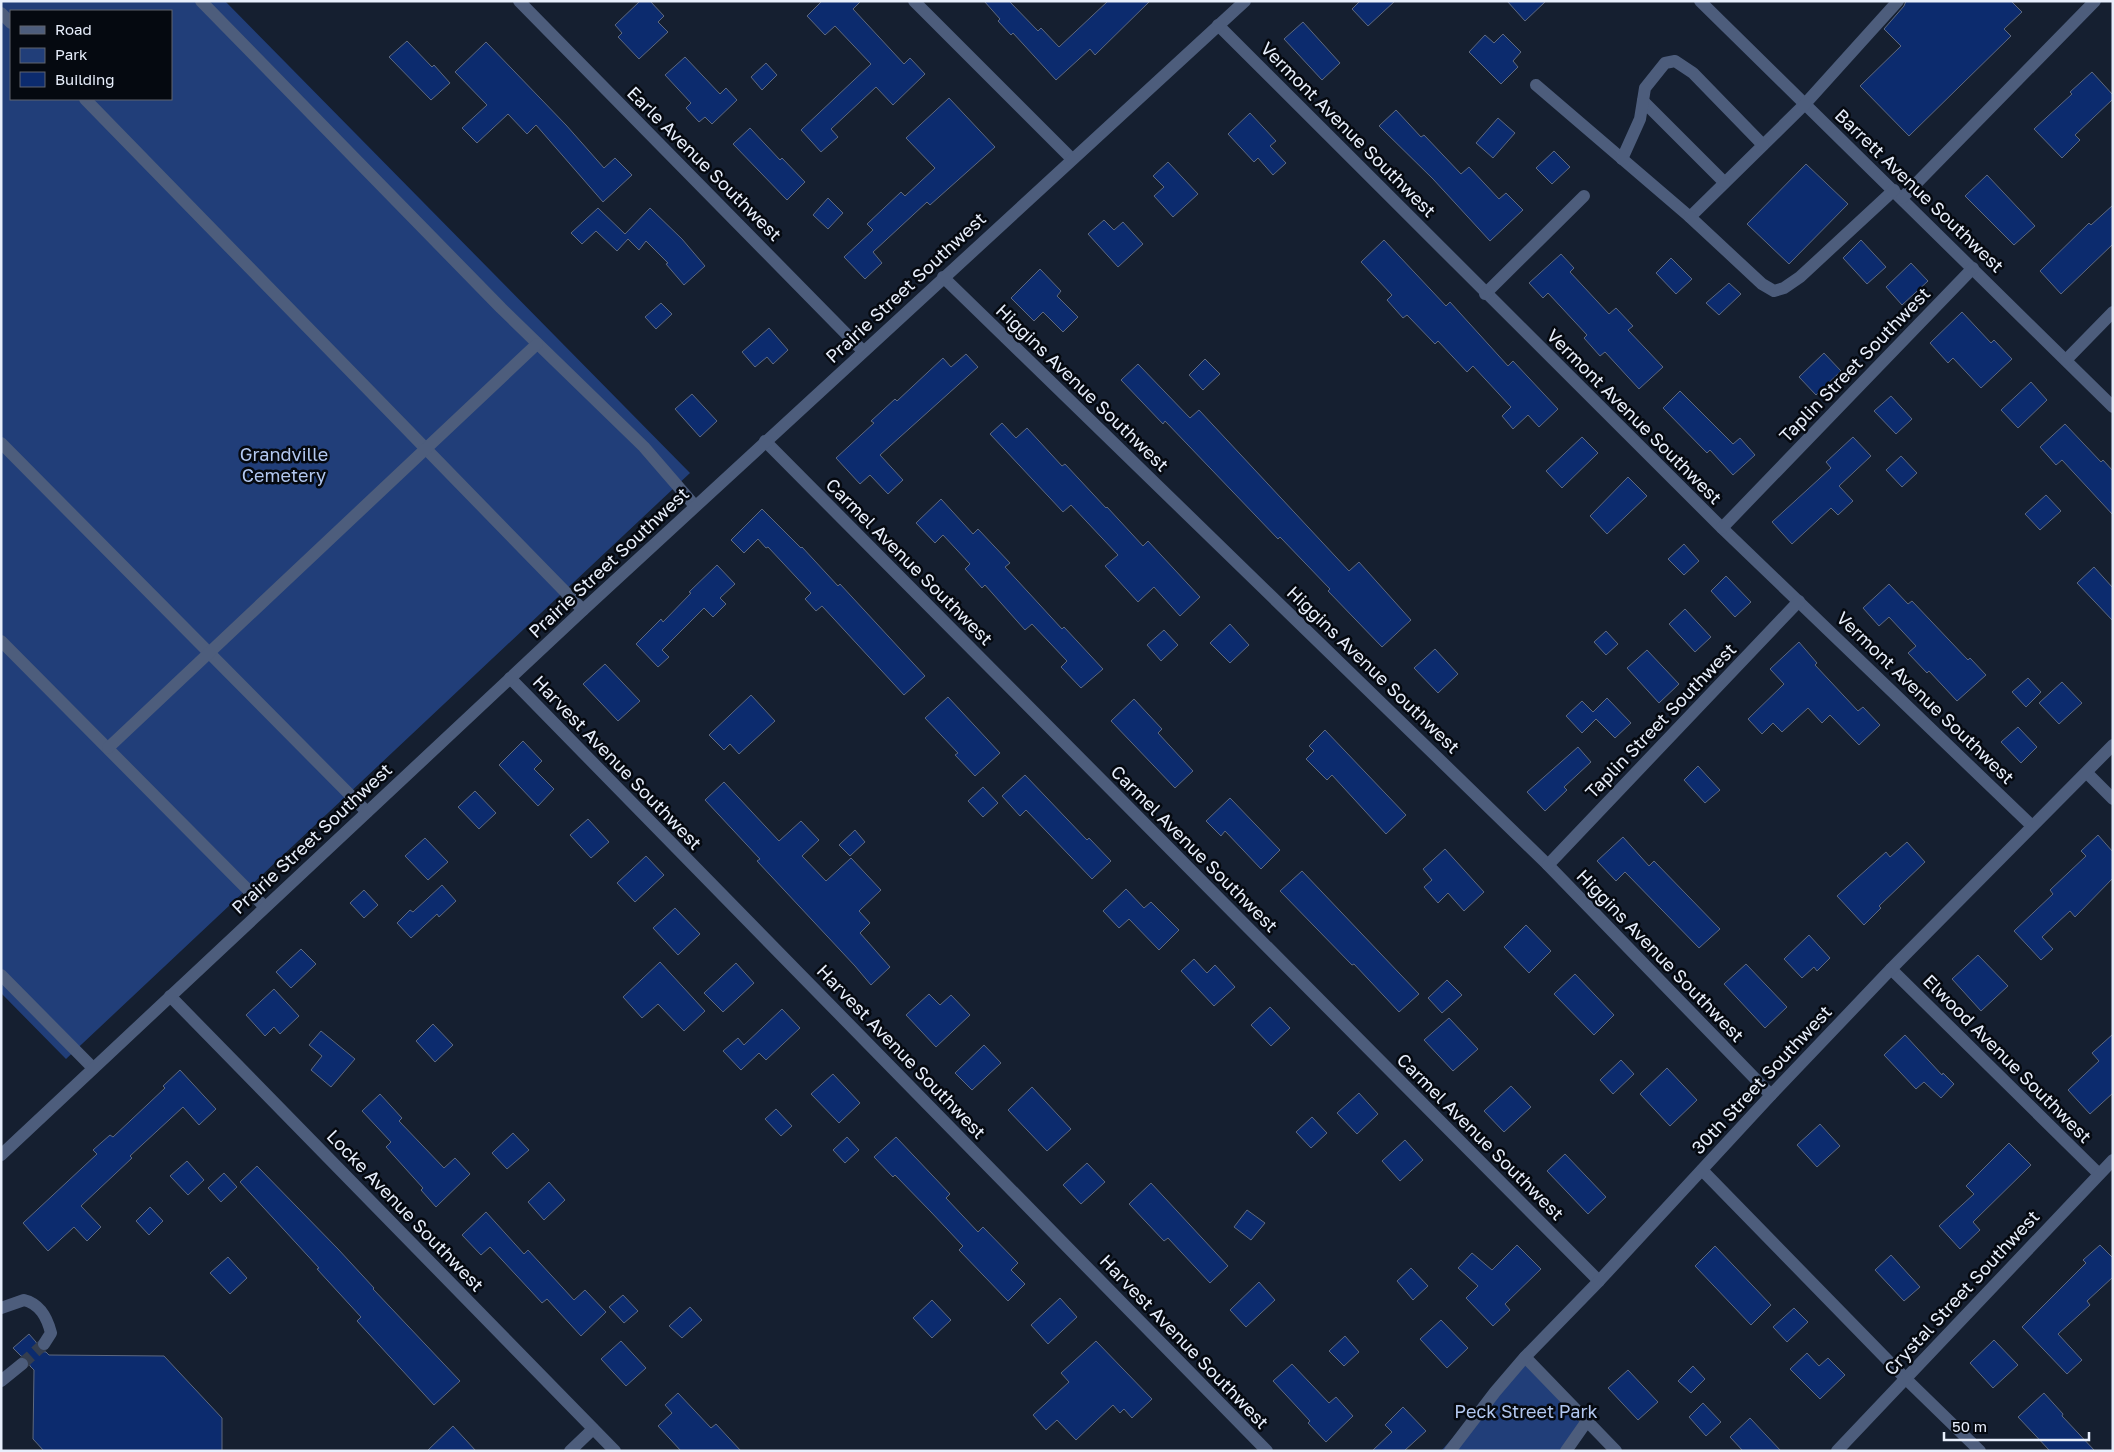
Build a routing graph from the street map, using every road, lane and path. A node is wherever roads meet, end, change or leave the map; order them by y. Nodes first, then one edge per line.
1 (201, 1) edge
2 (519, 1) edge
3 (914, 1) edge
4 (1245, 1) edge
5 (1700, 1) edge
6 (1898, 1) edge
7 (2095, 1) edge
8 (1, 13) edge
9 (10, 22) edge
10 (1218, 25) junction
11 (1536, 86) dead end
12 (86, 100) edge
13 (1643, 101) junction
14 (1805, 104) junction
15 (1763, 145) junction
16 (1072, 159) junction
17 (1622, 159) junction
18 (1724, 182) junction
19 (1898, 194) junction
20 (1584, 196) dead end
21 (1690, 217) junction
22 (1973, 268) junction
23 (944, 277) junction
24 (1486, 294) junction
25 (2113, 312) edge
26 (538, 344) junction
27 (863, 351) junction
28 (2066, 360) junction
29 (2113, 407) edge
30 (765, 441) junction
31 (1, 443) edge
32 (426, 449) junction
33 (695, 506) junction
34 (1722, 528) junction
35 (1799, 601) junction
36 (583, 610) junction
37 (1, 641) edge
38 (209, 653) junction
39 (510, 678) junction
40 (2113, 745) edge
41 (108, 748) junction
42 (2087, 773) junction
43 (2113, 799) edge
44 (367, 812) junction
45 (2032, 826) junction
46 (1548, 865) junction
47 (265, 907) junction
48 (1891, 969) junction
49 (1, 975) edge
50 (170, 996) junction
51 (93, 1068) junction
52 (1771, 1095) junction
53 (1, 1155) edge
54 (2113, 1160) edge
55 (1702, 1170) junction
56 (2099, 1174) junction
57 (1599, 1281) junction
58 (1, 1308) edge
59 (44, 1344) tunnel mouth
60 (1525, 1357) junction
61 (22, 1364) tunnel mouth
62 (1906, 1379) junction
63 (1, 1382) edge
64 (1587, 1421) junction
65 (593, 1429) junction
66 (570, 1451) edge
67 (615, 1451) edge
68 (1267, 1451) edge
69 (1450, 1451) edge
70 (1566, 1451) edge
71 (1616, 1451) edge
72 (1837, 1451) edge
73 (1980, 1451) edge

1 - 26 street
2 - 27 street, Earle Avenue Southwest
3 - 16 street
4 - 10 street, Prairie Street Southwest
5 - 14 street, Barrett Avenue Southwest
6 - 14 street
7 - 19 street
8 - 9 street
10 - 16 street, Prairie Street Southwest
10 - 24 street, Vermont Avenue Southwest
11 - 17 street
12 - 32 street
13 - 15 street
13 - 17 street
13 - 18 street
14 - 15 street
14 - 19 street, Barrett Avenue Southwest
15 - 18 street
16 - 23 street, Prairie Street Southwest
17 - 21 street
18 - 21 street
19 - 21 street
19 - 22 street, Barrett Avenue Southwest
20 - 24 street
22 - 28 street, Barrett Avenue Southwest
22 - 34 street, Taplin Street Southwest
23 - 27 street, Prairie Street Southwest
23 - 46 street, Higgins Avenue Southwest
24 - 34 street, Vermont Avenue Southwest
25 - 28 street
26 - 32 street
26 - 33 street
27 - 30 street, Prairie Street Southwest
28 - 29 street, Barrett Avenue Southwest
30 - 33 street, Prairie Street Southwest
30 - 57 street, Carmel Avenue Southwest
31 - 38 street
32 - 36 street
32 - 38 street
33 - 36 street, Prairie Street Southwest
34 - 35 street, Vermont Avenue Southwest
35 - 45 street, Vermont Avenue Southwest
35 - 46 street, Taplin Street Southwest
36 - 39 street, Prairie Street Southwest
37 - 41 street
38 - 41 street
38 - 44 street
39 - 44 street, Prairie Street Southwest
39 - 68 street, Harvest Avenue Southwest
40 - 42 street, 30th Street Southwest
41 - 47 street
42 - 43 street
42 - 45 street, 30th Street Southwest
44 - 47 street, Prairie Street Southwest
45 - 48 street, 30th Street Southwest
46 - 52 street, Higgins Avenue Southwest
47 - 50 street, Prairie Street Southwest
48 - 52 street, 30th Street Southwest
48 - 56 street, Elwood Avenue Southwest
49 - 51 street
50 - 51 street, Prairie Street Southwest
50 - 65 street, Locke Avenue Southwest
51 - 53 street, Prairie Street Southwest
52 - 55 street, 30th Street Southwest
54 - 56 street, Crystal Street Southwest
55 - 57 street, 30th Street Southwest
55 - 62 street
56 - 62 street, Crystal Street Southwest
57 - 60 street, 30th Street Southwest
58 - 59 street
60 - 64 street
60 - 69 street, 30th Street Southwest
61 - 63 street
62 - 72 street, Crystal Street Southwest
62 - 73 street
64 - 70 street
64 - 71 street
65 - 66 street
65 - 67 street, Locke Avenue Southwest

